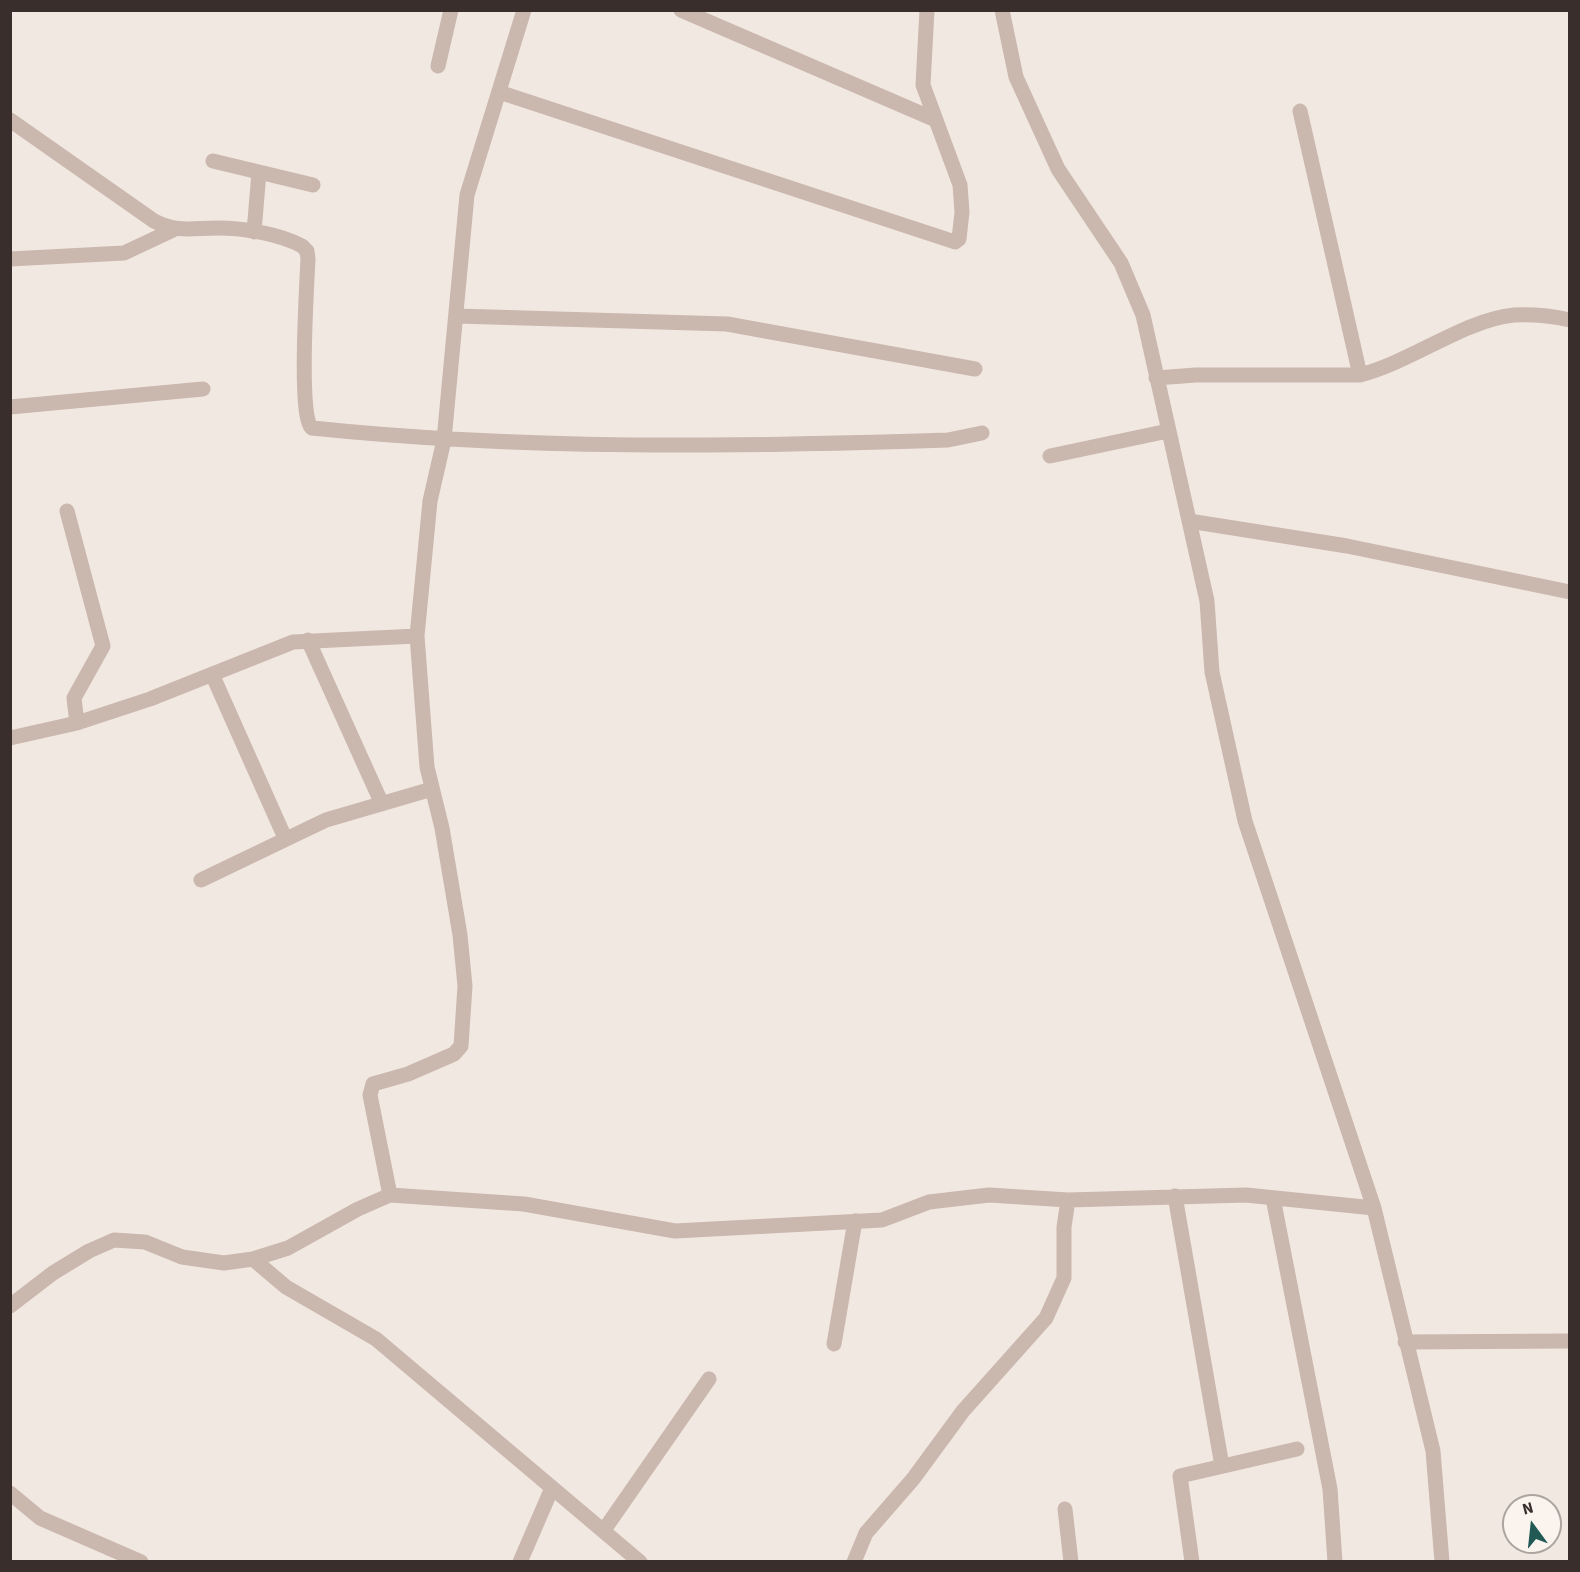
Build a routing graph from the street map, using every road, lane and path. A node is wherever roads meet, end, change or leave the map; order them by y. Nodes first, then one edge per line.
1 (452, 10) edge
2 (524, 10) edge
3 (681, 10) edge
4 (927, 10) edge
5 (1002, 10) edge
6 (438, 66) dead end
7 (499, 92) junction
8 (1300, 111) dead end
9 (10, 120) edge
10 (936, 120) junction
11 (213, 161) dead end
12 (259, 172) junction
13 (314, 184) dead end
14 (173, 230) junction
15 (254, 232) junction
16 (10, 259) edge
17 (457, 316) junction
18 (1569, 320) edge
19 (975, 369) dead end
20 (1360, 375) junction
21 (1155, 378) junction
22 (203, 389) dead end
23 (10, 407) edge
24 (1168, 431) junction
25 (982, 433) dead end
26 (444, 440) junction
27 (1050, 456) dead end
28 (67, 511) dead end
29 (1189, 521) junction
30 (1569, 592) edge
31 (417, 636) junction
32 (308, 639) junction
33 (212, 674) junction
34 (77, 723) junction
35 (10, 738) edge
36 (432, 789) junction
37 (382, 804) junction
38 (285, 838) junction
39 (201, 880) dead end
40 (390, 1195) junction
41 (1175, 1196) junction
42 (1273, 1198) junction
43 (1068, 1200) junction
44 (1374, 1208) junction
45 (855, 1221) junction
46 (253, 1259) junction
47 (10, 1306) edge
48 (1569, 1341) edge
49 (1405, 1342) junction
50 (834, 1344) dead end
51 (709, 1379) dead end
52 (1297, 1449) dead end
53 (1222, 1466) junction
54 (552, 1488) junction
55 (10, 1493) edge
56 (1065, 1509) dead end
57 (604, 1530) junction
58 (141, 1562) edge
59 (520, 1562) edge
60 (640, 1562) edge
61 (854, 1562) edge
62 (1071, 1562) edge
63 (1192, 1562) edge
64 (1335, 1562) edge
65 (1442, 1562) edge

1 - 6 street
2 - 7 street
3 - 10 street
4 - 10 street
5 - 21 street
7 - 10 street
7 - 17 street
8 - 20 street
9 - 14 street
11 - 12 street
12 - 13 street
12 - 15 street
14 - 15 street
14 - 16 street
15 - 26 street
17 - 19 street
17 - 26 street
18 - 20 street
20 - 21 street
21 - 24 street
22 - 23 street
24 - 27 street
24 - 29 street
25 - 26 street
26 - 31 street
28 - 34 street
29 - 30 street
29 - 44 street
31 - 32 street
31 - 36 street
32 - 33 street
32 - 37 street
33 - 34 street
33 - 38 street
34 - 35 street
36 - 37 street
36 - 40 street
37 - 38 street
38 - 39 street
40 - 45 street
40 - 46 street
41 - 42 street
41 - 43 street
41 - 53 street
42 - 44 street
42 - 64 street
43 - 45 street
43 - 61 street
44 - 49 street
45 - 50 street
46 - 47 street
46 - 54 street
48 - 49 street
49 - 65 street
51 - 57 street
52 - 53 street
53 - 63 street
54 - 57 street
54 - 59 street
55 - 58 street
56 - 62 street
57 - 60 street

